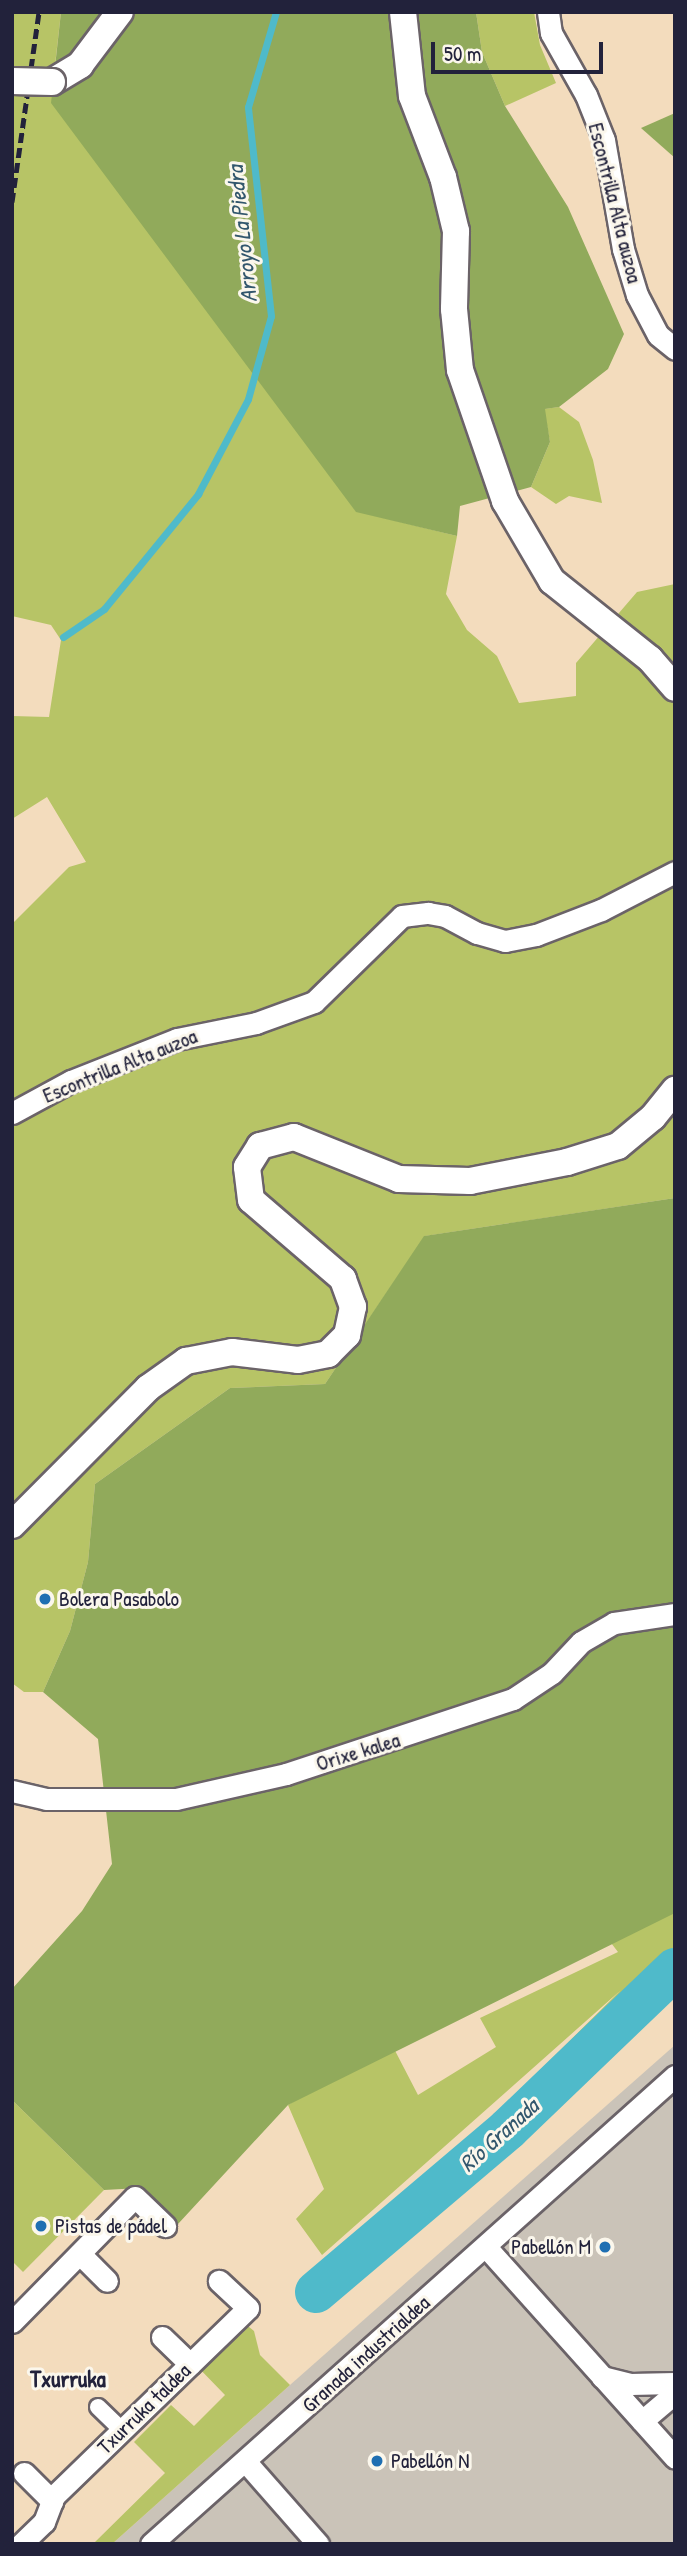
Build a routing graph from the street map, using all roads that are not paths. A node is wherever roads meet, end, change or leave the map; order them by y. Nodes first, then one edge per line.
1 (120, 12) edge
2 (403, 12) edge
3 (548, 12) edge
4 (12, 81) edge
5 (675, 349) edge
6 (675, 688) edge
7 (675, 872) edge
8 (675, 1090) edge
9 (12, 1113) edge
10 (12, 1525) edge
11 (675, 1614) edge
12 (12, 1791) edge
13 (675, 2076) edge
14 (166, 2226) dead end
15 (486, 2246) junction
16 (80, 2254) junction
17 (107, 2281) dead end
18 (219, 2281) dead end
19 (12, 2322) edge
20 (162, 2337) dead end
21 (190, 2364) junction
22 (602, 2376) junction
23 (675, 2383) edge
24 (675, 2393) edge
25 (98, 2407) dead end
26 (642, 2421) junction
27 (122, 2430) junction
28 (675, 2458) edge
29 (245, 2460) junction
30 (24, 2473) dead end
31 (52, 2501) junction
32 (21, 2544) edge
33 (151, 2544) edge
34 (318, 2544) edge

1 - 4 street, bridge
2 - 6 street
3 - 5 street, Escontrilla Alta auzoa
7 - 9 street, Escontrilla Alta auzoa
8 - 10 street
11 - 12 street, Orixe kalea
13 - 15 street, Granada industrialdea
14 - 16 street
15 - 22 street
15 - 29 street, Granada industrialdea
16 - 17 street
16 - 19 street
18 - 21 street, Txurruka taldea
20 - 21 street
21 - 27 street, Txurruka taldea
22 - 23 street
22 - 26 street
24 - 26 street
25 - 27 street
26 - 28 street
27 - 31 street, Txurruka taldea
29 - 33 street, Granada industrialdea
29 - 34 street
30 - 31 street
31 - 32 street, Txurruka taldea

